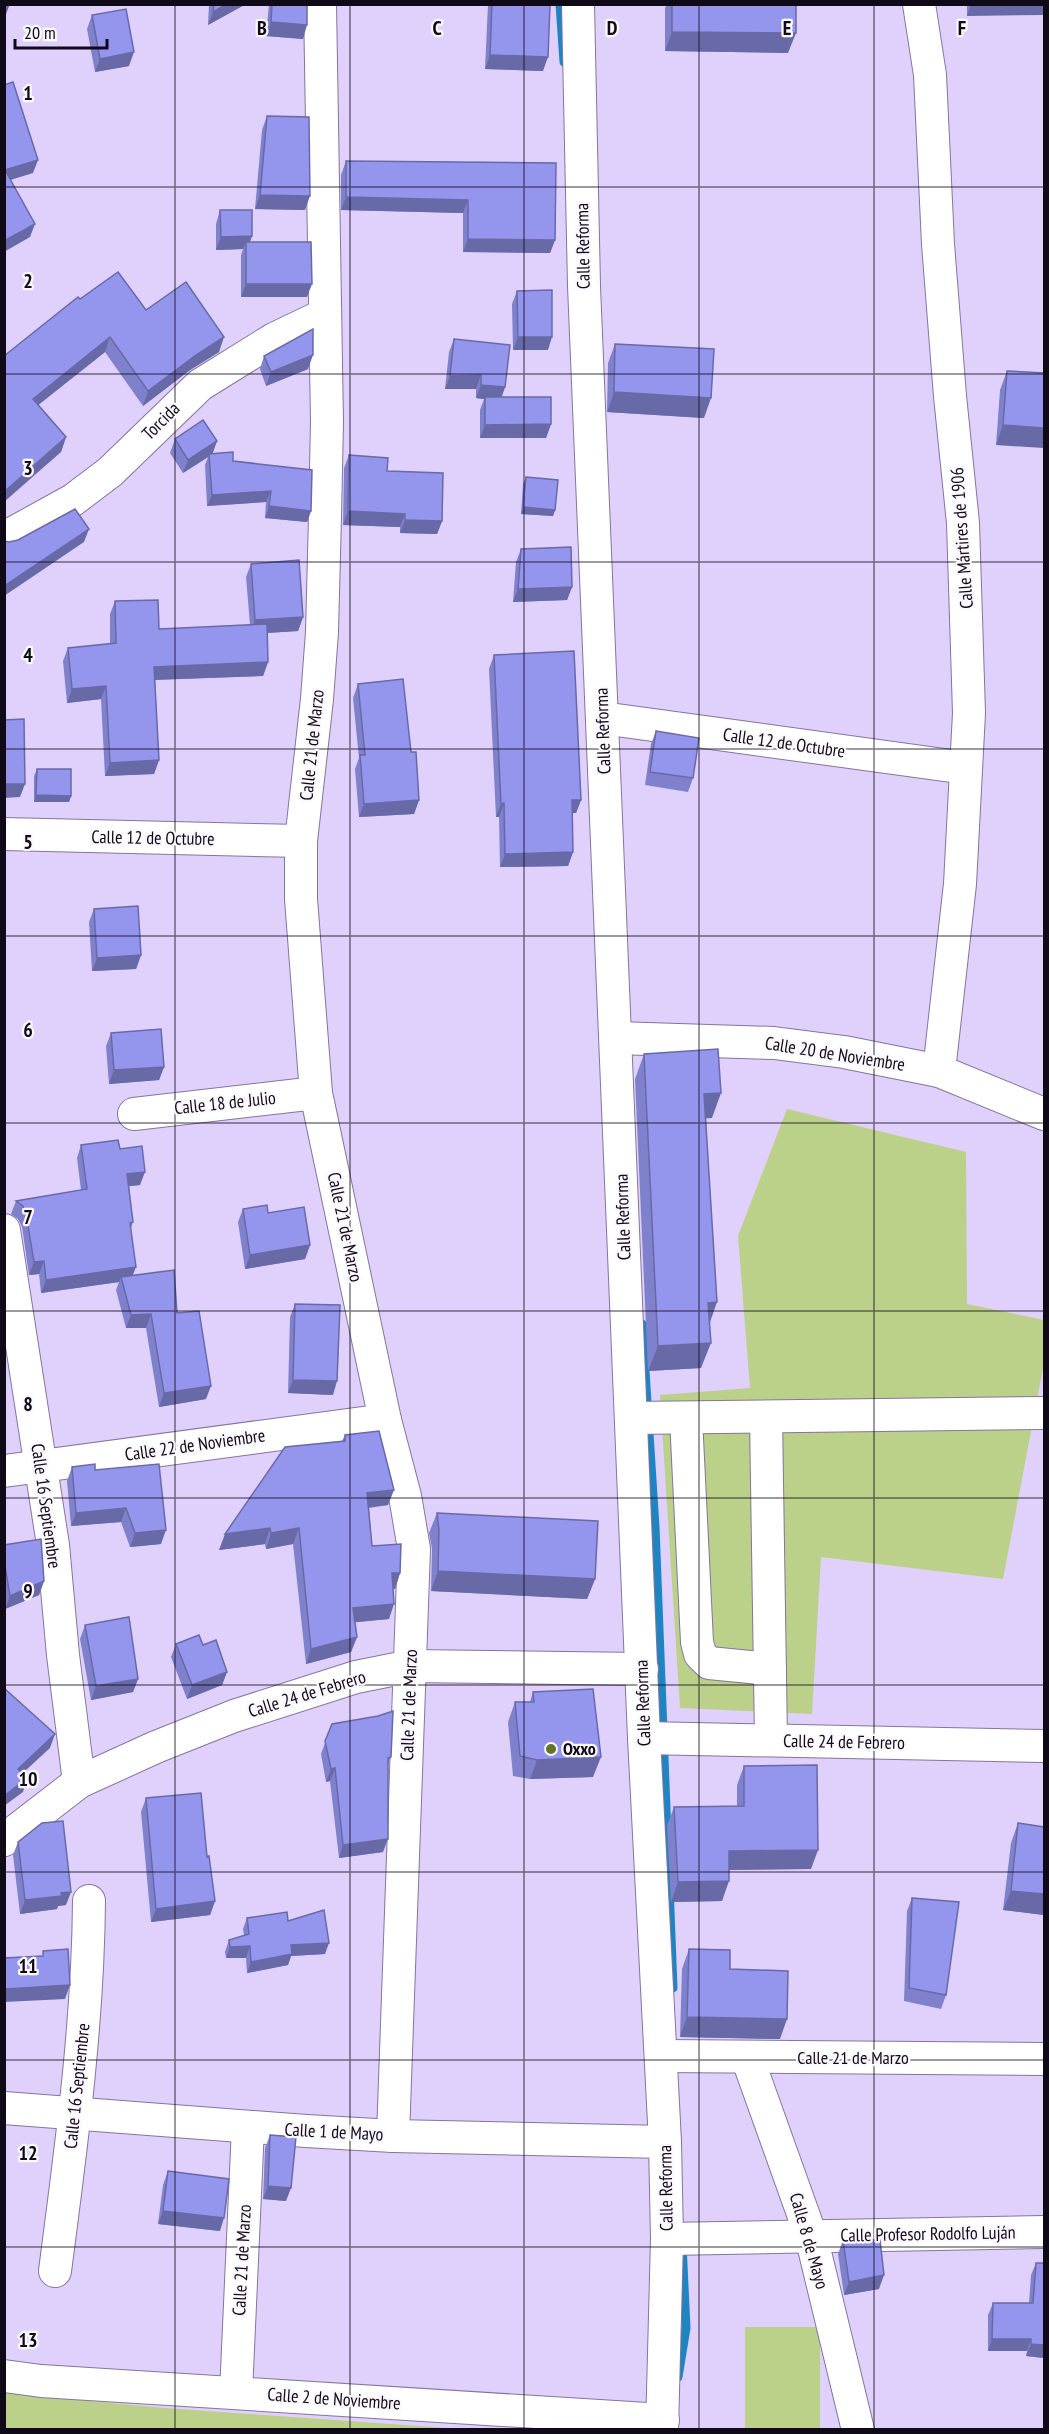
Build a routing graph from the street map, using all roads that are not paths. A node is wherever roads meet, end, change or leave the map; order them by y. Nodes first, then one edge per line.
1 (320, 4) edge
2 (578, 4) edge
3 (918, 4) edge
4 (324, 315) junction
5 (4, 538) edge
6 (602, 718) junction
7 (966, 768) junction
8 (4, 834) edge
9 (302, 841) junction
10 (616, 1038) junction
11 (939, 1071) junction
12 (316, 1093) junction
13 (134, 1114) dead end
14 (1044, 1114) edge
15 (4, 1230) edge
16 (1044, 1413) edge
17 (766, 1417) junction
18 (631, 1418) junction
19 (686, 1418) junction
20 (385, 1420) junction
21 (40, 1466) junction
22 (4, 1471) edge
23 (411, 1666) junction
24 (642, 1669) junction
25 (770, 1669) junction
26 (644, 1738) junction
27 (771, 1740) junction
28 (1044, 1746) edge
29 (79, 1782) junction
30 (4, 1840) edge
31 (89, 1901) dead end
32 (1043, 2055) edge
33 (661, 2056) junction
34 (747, 2057) junction
35 (4, 2108) edge
36 (75, 2112) junction
37 (248, 2127) junction
38 (393, 2136) junction
39 (665, 2142) junction
40 (1044, 2232) edge
41 (811, 2236) junction
42 (667, 2239) junction
43 (55, 2271) dead end
44 (4, 2376) edge
45 (236, 2393) junction
46 (663, 2425) edge
47 (858, 2430) edge

1 - 4 street, Calle 21 de Marzo
2 - 6 street, Calle Reforma
3 - 7 street, Calle Mártires de 1906
4 - 5 street, Torcida
4 - 9 street, Calle 21 de Marzo
6 - 7 street, Calle 12 de Octubre
6 - 10 street, Calle Reforma
7 - 11 street, Calle Mártires de 1906
8 - 9 street, Calle 12 de Octubre
9 - 12 street, Calle 21 de Marzo
10 - 11 street, Calle 20 de Noviembre
10 - 18 street, Calle Reforma
11 - 14 street, Calle 20 de Noviembre
12 - 13 street, Calle 18 de Julio
12 - 20 street, Calle 21 de Marzo
15 - 21 street, Calle 16 Septiembre
16 - 17 street
17 - 19 street
17 - 25 street
18 - 19 street
18 - 24 street, Calle Reforma
19 - 25 street
20 - 21 street, Calle 22 de Noviembre
20 - 23 street, Calle 21 de Marzo
21 - 22 street, Calle 22 de Noviembre
21 - 29 street, Calle 16 Septiembre
23 - 24 street, Calle 24 de Febrero
23 - 29 street, Calle 24 de Febrero
23 - 38 street, Calle 21 de Marzo
24 - 26 street, Calle Reforma
25 - 27 street
26 - 27 street, Calle 24 de Febrero
26 - 33 street, Calle Reforma
27 - 28 street, Calle 24 de Febrero
29 - 30 street, Calle 24 de Febrero
31 - 36 street, Calle 16 Septiembre
32 - 34 street, Calle 21 de Marzo
33 - 34 street, Calle 21 de Marzo
33 - 39 street, Calle Reforma
34 - 41 street, Calle 8 de Mayo
35 - 36 street, Calle 1 de Mayo
36 - 37 street, Calle 1 de Mayo
36 - 43 street, Calle 16 Septiembre
37 - 38 street, Calle 1 de Mayo
37 - 45 street, Calle 21 de Marzo
38 - 39 street, Calle 1 de Mayo
39 - 42 street, Calle Reforma
40 - 41 street, Calle Profesor Rodolfo Luján
41 - 42 street, Calle Profesor Rodolfo Luján
41 - 47 street, Calle 8 de Mayo
42 - 46 street, Calle Reforma
44 - 45 street, Calle 2 de Noviembre
45 - 46 street, Calle 2 de Noviembre

